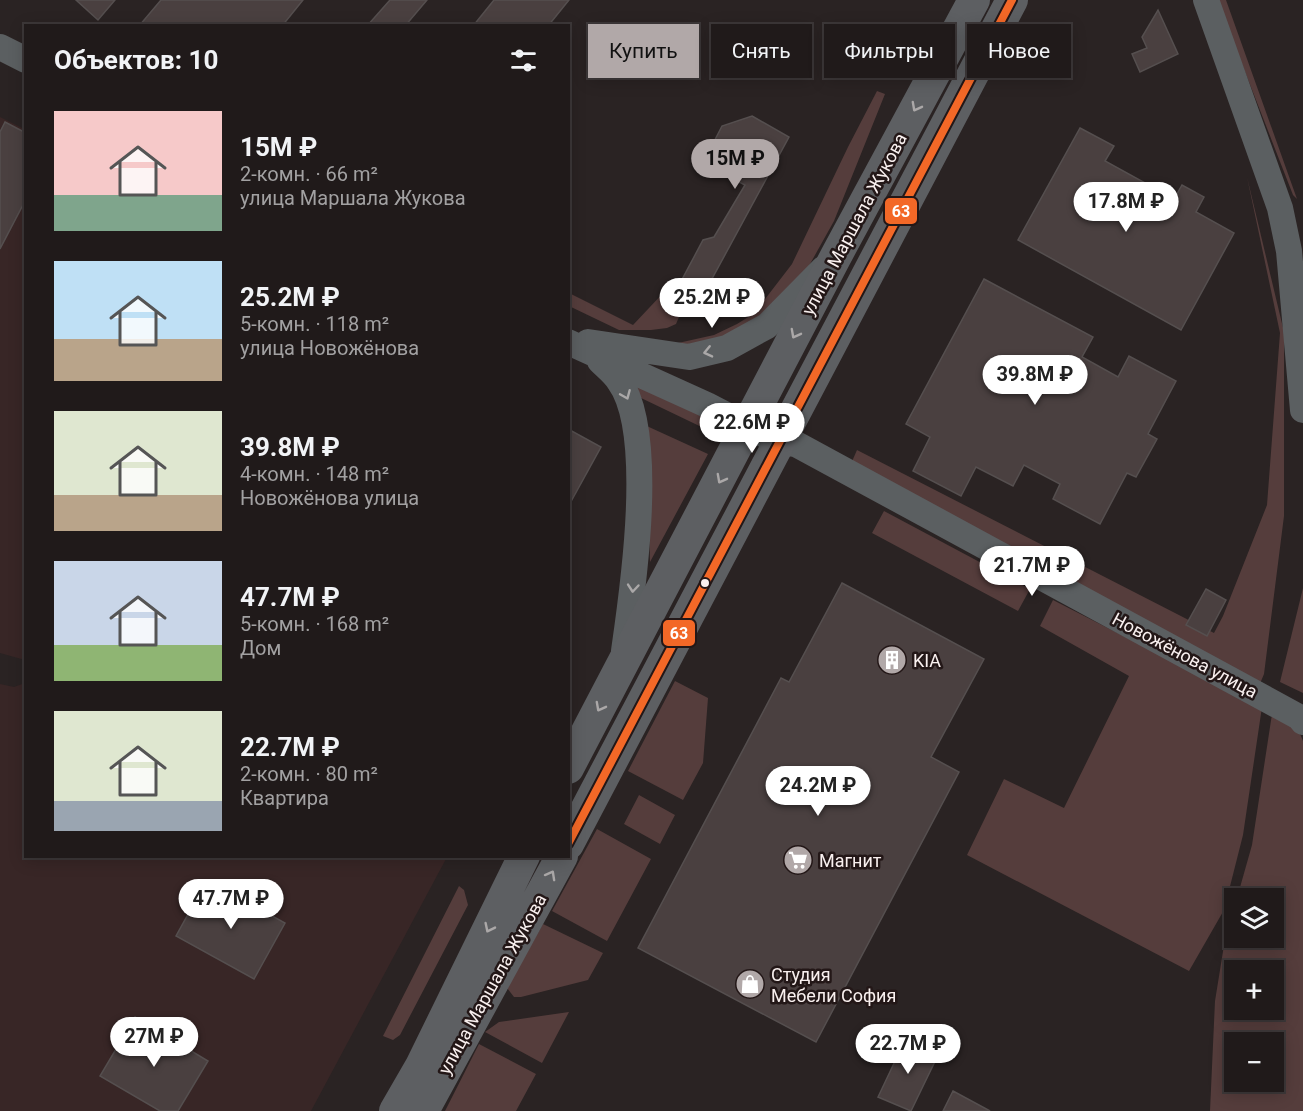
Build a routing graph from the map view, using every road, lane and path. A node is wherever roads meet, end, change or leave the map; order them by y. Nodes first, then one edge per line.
1 (974, 0) edge
2 (1012, 0) edge
3 (1206, 0) edge
4 (0, 47) edge
5 (24, 59) edge
6 (836, 256) junction
7 (570, 341) edge
8 (570, 342) edge
9 (570, 342) edge
10 (1303, 410) edge
11 (747, 426) junction
12 (778, 442) junction
13 (623, 664) junction
14 (1303, 722) edge
15 (570, 764) edge
16 (570, 840) edge
17 (523, 858) edge
18 (561, 858) edge
19 (395, 1111) edge
20 (423, 1111) edge

1 -> 6 main road, улица Маршала Жукова
2 - 12 main road, улица Маршала Жукова
3 - 10 street
4 - 5 street
6 -> 7 street
6 -> 11 main road, улица Маршала Жукова
8 - 11 street, Новожёнова улица
9 -> 13 street
11 - 12 street, Новожёнова улица
11 -> 13 main road, улица Маршала Жукова
12 - 14 street, Новожёнова улица
12 - 16 main road, улица Маршала Жукова
13 -> 15 main road, улица Маршала Жукова
17 -> 19 main road, улица Маршала Жукова
20 -> 18 main road, улица Маршала Жукова

